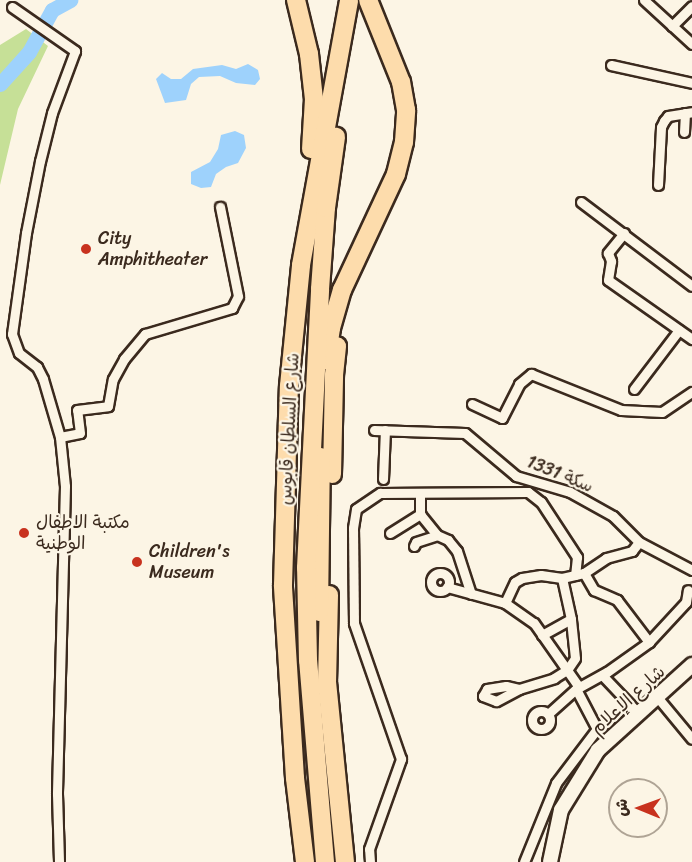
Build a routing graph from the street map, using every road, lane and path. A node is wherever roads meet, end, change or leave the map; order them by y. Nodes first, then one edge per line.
1 (296, 0) edge
2 (349, 0) edge
3 (362, 0) edge
4 (368, 0) edge
5 (644, 0) edge
6 (692, 6) edge
7 (12, 7) dead end
8 (672, 26) junction
9 (692, 44) edge
10 (612, 65) dead end
11 (692, 83) edge
12 (688, 112) edge
13 (684, 132) dead end
14 (658, 185) dead end
15 (581, 202) dead end
16 (220, 207) dead end
17 (624, 233) junction
18 (362, 246) junction
19 (301, 265) junction
20 (692, 286) edge
21 (679, 330) junction
22 (692, 339) edge
23 (634, 389) dead end
24 (692, 392) edge
25 (472, 404) dead end
26 (374, 430) dead end
27 (385, 430) junction
28 (60, 437) junction
29 (383, 479) dead end
30 (420, 493) junction
31 (420, 514) junction
32 (390, 533) dead end
33 (437, 535) junction
34 (639, 542) junction
35 (414, 546) dead end
36 (692, 570) edge
37 (580, 574) junction
38 (561, 578) junction
39 (447, 587) dead end
40 (688, 590) dead end
41 (471, 594) junction
42 (505, 603) junction
43 (571, 619) junction
44 (542, 635) junction
45 (649, 642) junction
46 (692, 665) edge
47 (567, 670) junction
48 (602, 675) junction
49 (578, 688) junction
50 (519, 689) dead end
51 (658, 698) junction
52 (548, 714) dead end
53 (639, 714) junction
54 (692, 739) edge
55 (318, 798) junction
56 (59, 862) edge
57 (305, 862) edge
58 (325, 862) edge
59 (345, 862) edge
60 (370, 862) edge
61 (524, 862) edge
62 (550, 862) edge

1 - 19 highway
2 - 19 highway, شارع السلطان قابوس
3 - 55 highway, شارع السلطان قابوس
4 - 18 highway
5 - 8 street
6 - 8 street
7 - 28 street
8 - 9 street
10 - 11 street
12 - 13 street
12 - 14 street
15 - 17 street
16 - 28 street
17 - 20 street
17 - 21 street
18 - 55 highway
18 - 59 highway
19 - 57 highway, شارع السلطان قابوس
21 - 22 street
21 - 23 street
24 - 25 street
26 - 27 street, سكة 1331
27 - 29 street
27 - 34 street, سكة 1331
28 - 56 street
30 - 31 street
30 - 37 street
30 - 60 street
31 - 32 street
31 - 33 street
33 - 35 street
33 - 41 street
34 - 36 street, سكة 1331
34 - 37 street
37 - 38 street
37 - 45 street
38 - 42 street
38 - 43 street
39 - 41 street
40 - 45 street
41 - 42 street
42 - 44 street
43 - 44 street
43 - 47 street
44 - 47 street
45 - 48 street
46 - 51 main road, شارع الإعلام
47 - 49 street
47 - 50 street
48 - 49 street
48 - 53 street
49 - 52 street
49 - 61 street
51 - 53 main road, شارع الإعلام
51 - 54 street
53 - 62 main road, شارع الإعلام
55 - 58 highway, شارع السلطان قابوس

